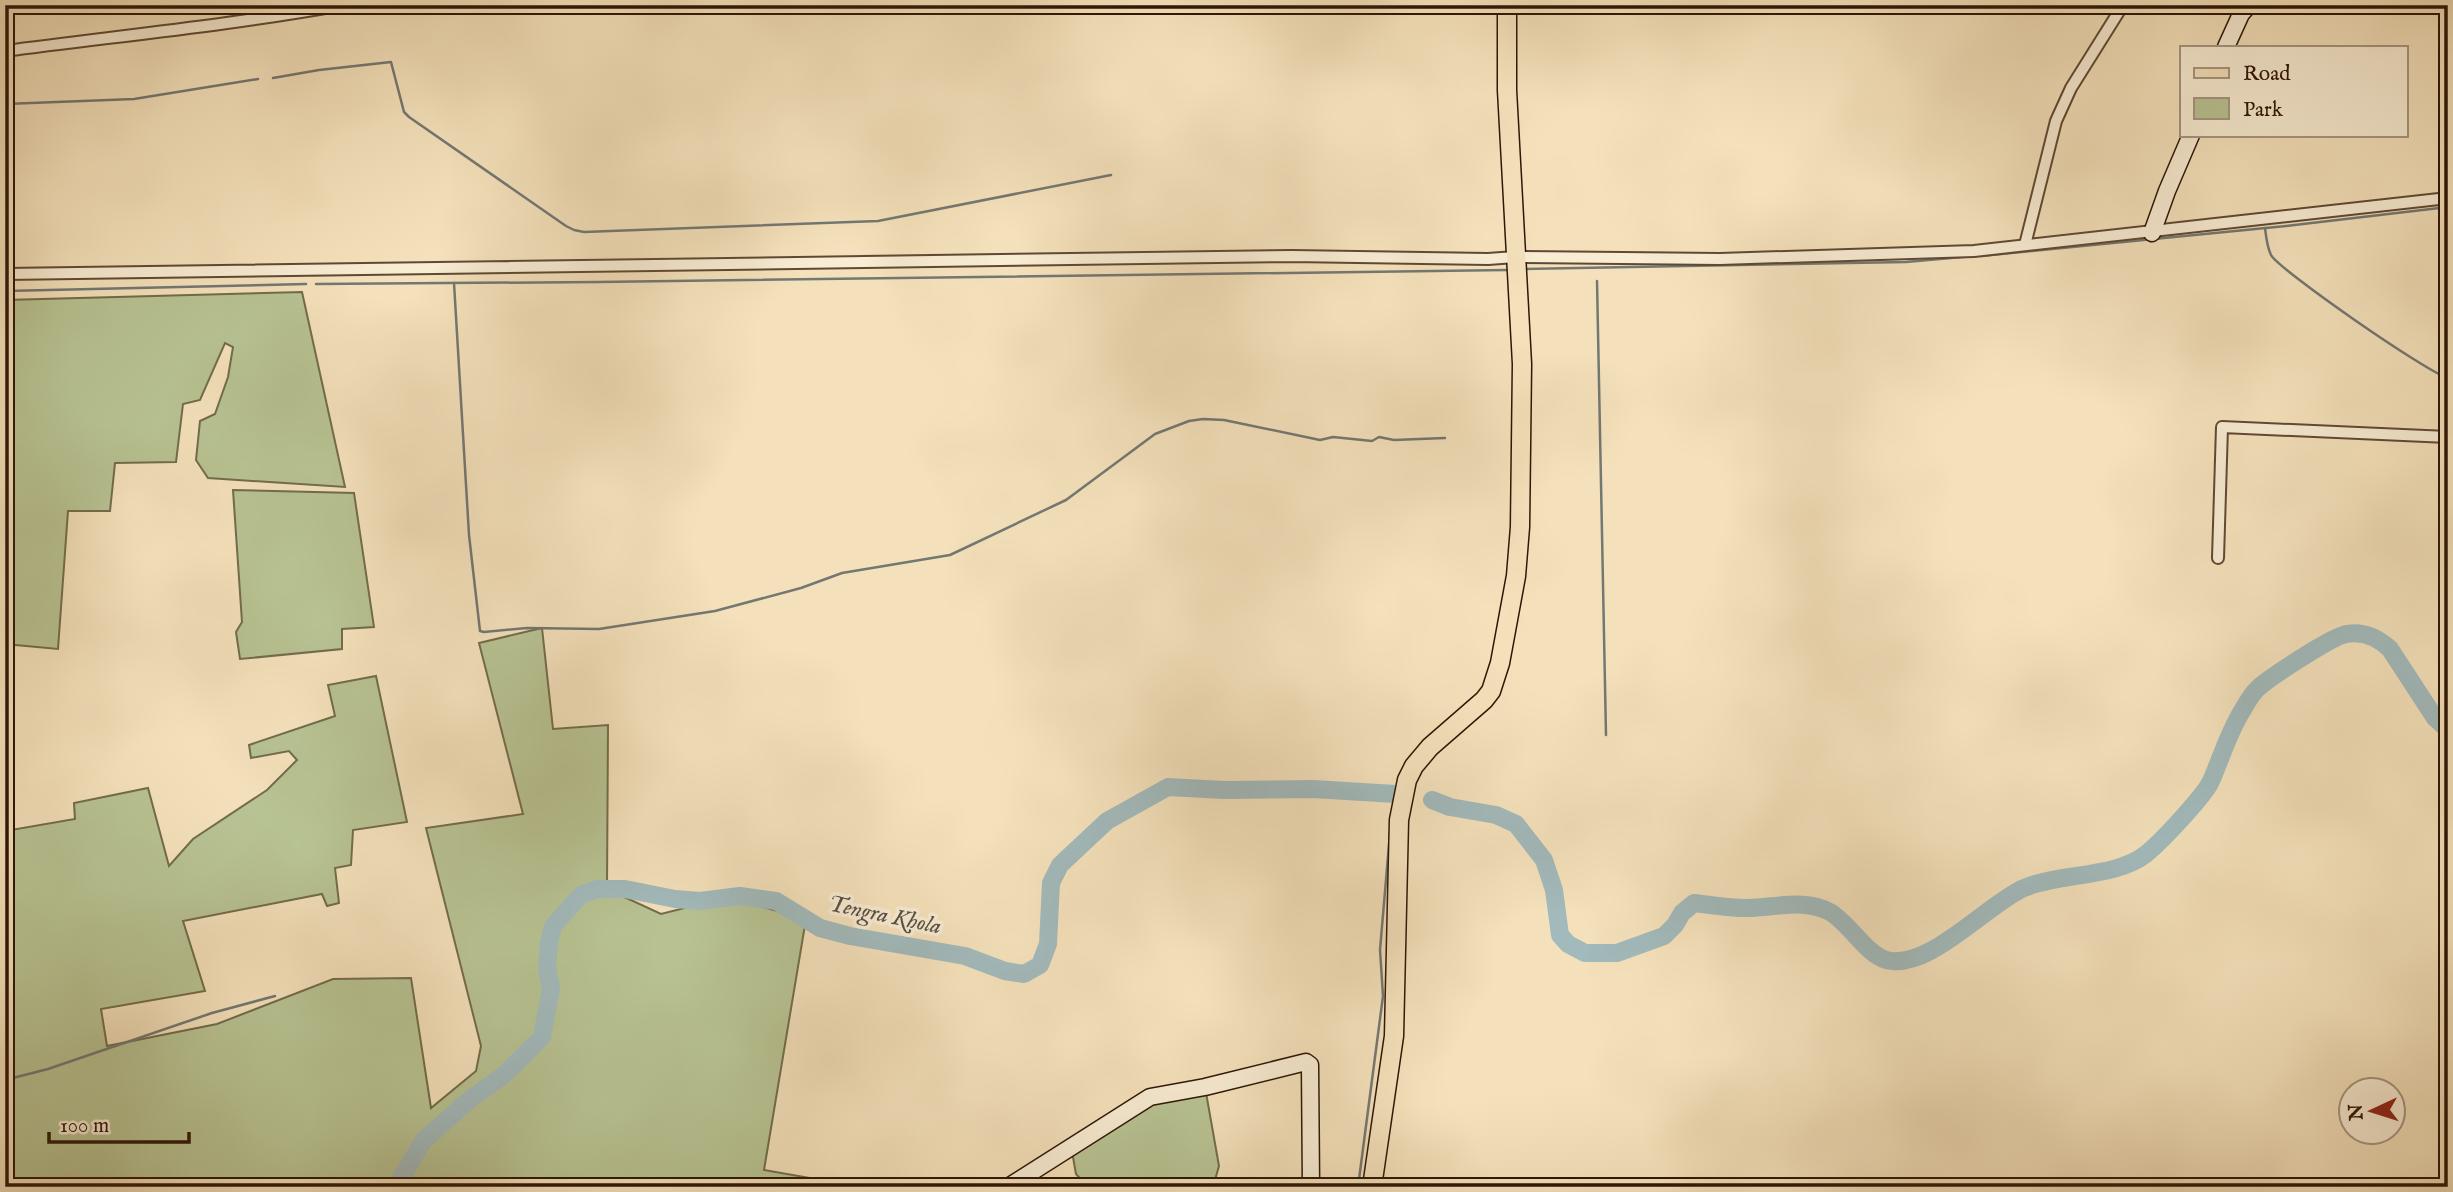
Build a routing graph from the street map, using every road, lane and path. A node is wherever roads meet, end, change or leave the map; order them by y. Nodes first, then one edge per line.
1 (342, 5) edge
2 (1507, 5) edge
3 (2123, 5) edge
4 (2249, 5) edge
5 (2226, 46) edge
6 (5, 51) edge
7 (2191, 136) edge
8 (2448, 198) edge
9 (2152, 233) junction
10 (2025, 245) junction
11 (1515, 257) junction
12 (5, 274) edge
13 (2448, 438) edge
14 (2218, 558) dead end
15 (1008, 1187) edge
16 (1311, 1187) edge
17 (1373, 1187) edge

1 - 6 street
2 - 11 main road
3 - 10 street
4 - 5 street
7 - 9 street
8 - 9 street
9 - 10 street
10 - 11 street
11 - 12 street
11 - 17 main road
13 - 14 street
15 - 16 street

